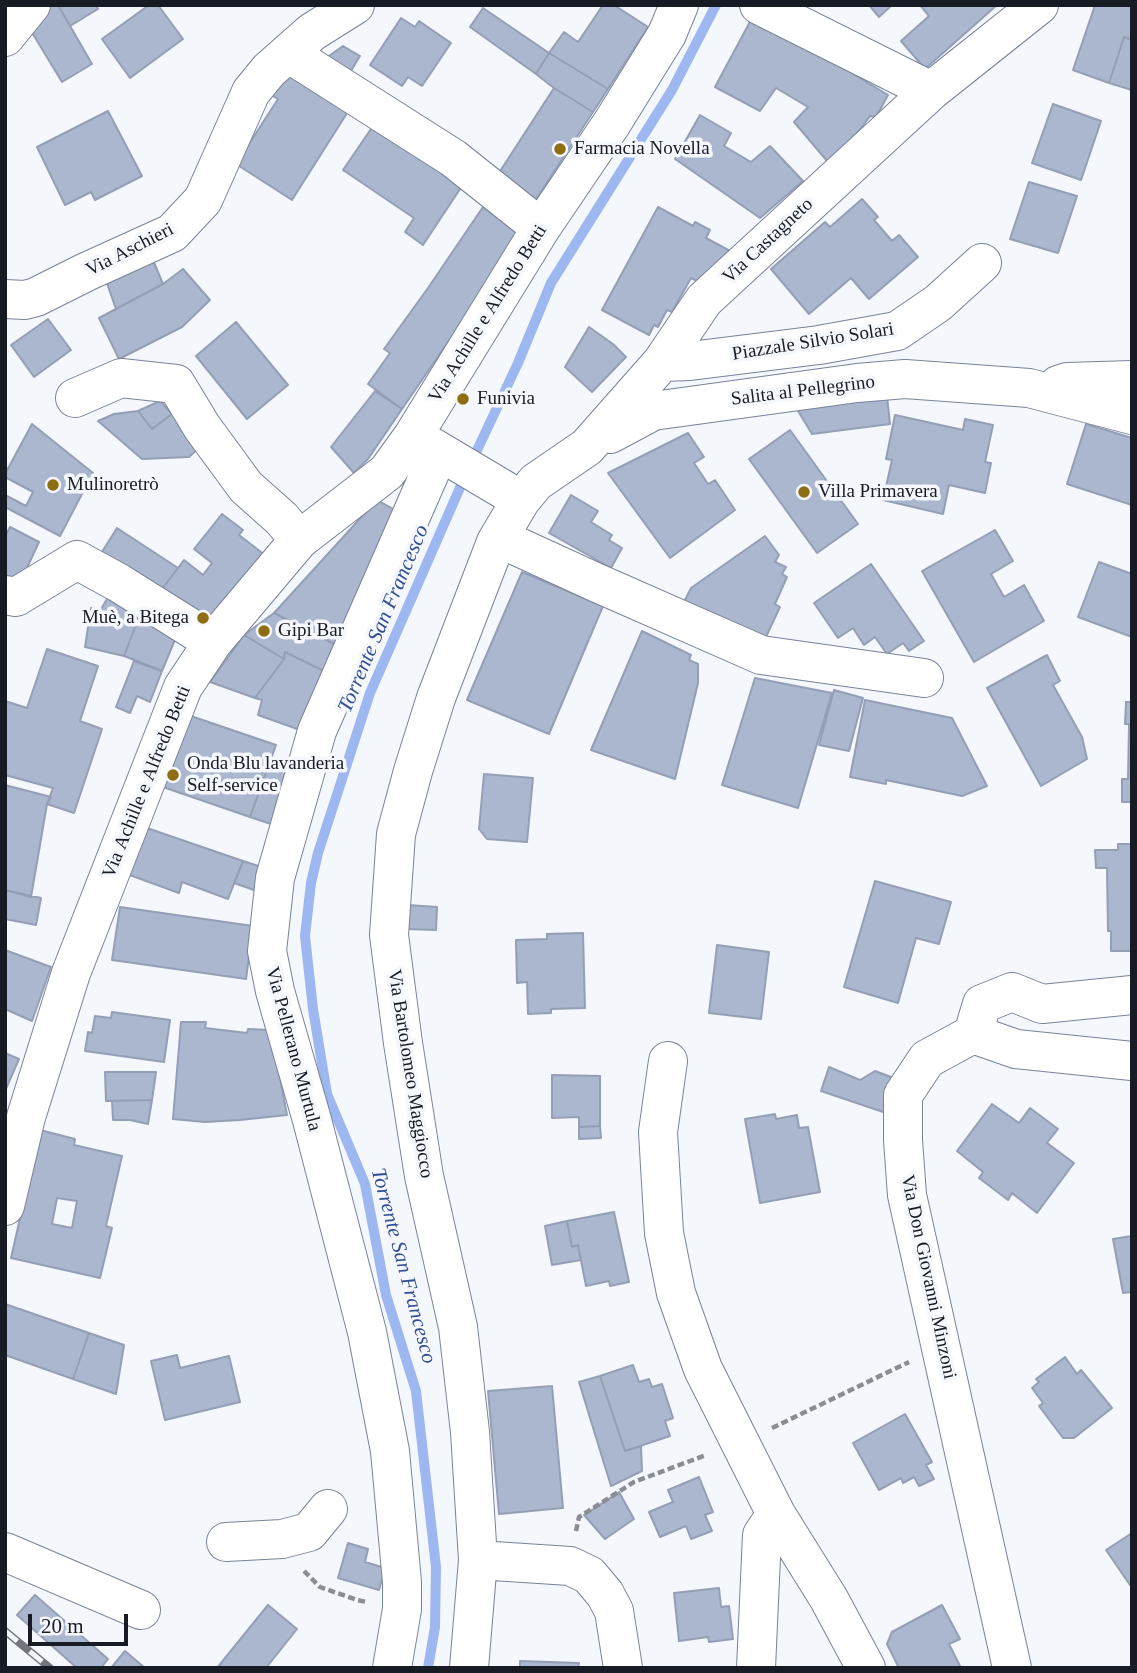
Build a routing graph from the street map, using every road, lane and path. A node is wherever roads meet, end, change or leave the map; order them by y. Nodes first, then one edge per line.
1 (31, 5) edge
2 (355, 5) edge
3 (679, 5) edge
4 (760, 5) edge
5 (1040, 5) edge
6 (5, 37) edge
7 (288, 53) junction
8 (931, 91) junction
9 (541, 228) junction
10 (982, 263) dead end
11 (5, 299) edge
12 (662, 362) junction
13 (1132, 380) edge
14 (1040, 391) junction
15 (75, 398) dead end
16 (1132, 415) edge
17 (426, 444) junction
18 (587, 447) junction
19 (515, 496) junction
20 (499, 538) junction
21 (299, 540) junction
22 (5, 595) edge
23 (213, 642) junction
24 (925, 678) dead end
25 (1132, 995) edge
26 (973, 1034) junction
27 (1132, 1060) edge
28 (668, 1061) dead end
29 (5, 1206) edge
30 (328, 1509) dead end
31 (776, 1514) junction
32 (226, 1542) dead end
33 (5, 1552) edge
34 (478, 1560) junction
35 (320, 1587) dead end
36 (402, 1609) junction
37 (141, 1610) dead end
38 (392, 1668) edge
39 (469, 1668) edge
40 (623, 1668) edge
41 (756, 1668) edge
42 (866, 1668) edge
43 (1012, 1668) edge

1 - 6 street
2 - 7 street, Via Aschieri
3 - 9 street, Via Achille e Alfredo Betti
4 - 8 street
5 - 8 street, Via Castagneto
7 - 9 street
7 - 11 street, Via Aschieri
8 - 12 street, Via Castagneto
9 - 17 street, Via Achille e Alfredo Betti
10 - 12 street, Piazzale Silvio Solari
12 - 18 street, Via Castagneto
13 - 14 street, Salita al Pellegrino
14 - 16 street
14 - 18 street, Salita al Pellegrino
15 - 21 street
17 - 19 street
17 - 21 street, Via Achille e Alfredo Betti
17 - 36 street, Via Pellerano Murtula
18 - 19 street, Via Castagneto
19 - 20 street, Via Bartolomeo Maggiocco
20 - 24 street
20 - 34 street, Via Bartolomeo Maggiocco
21 - 23 street, Via Achille e Alfredo Betti
22 - 23 street
23 - 29 street, Via Achille e Alfredo Betti
25 - 26 street
26 - 27 street
26 - 43 street, Via Don Giovanni Minzoni
28 - 31 street
30 - 32 street
31 - 41 street
31 - 42 street
33 - 37 street
34 - 39 street, Via Bartolomeo Maggiocco
34 - 40 street
35 - 36 path
36 - 38 street, Via Pellerano Murtula

